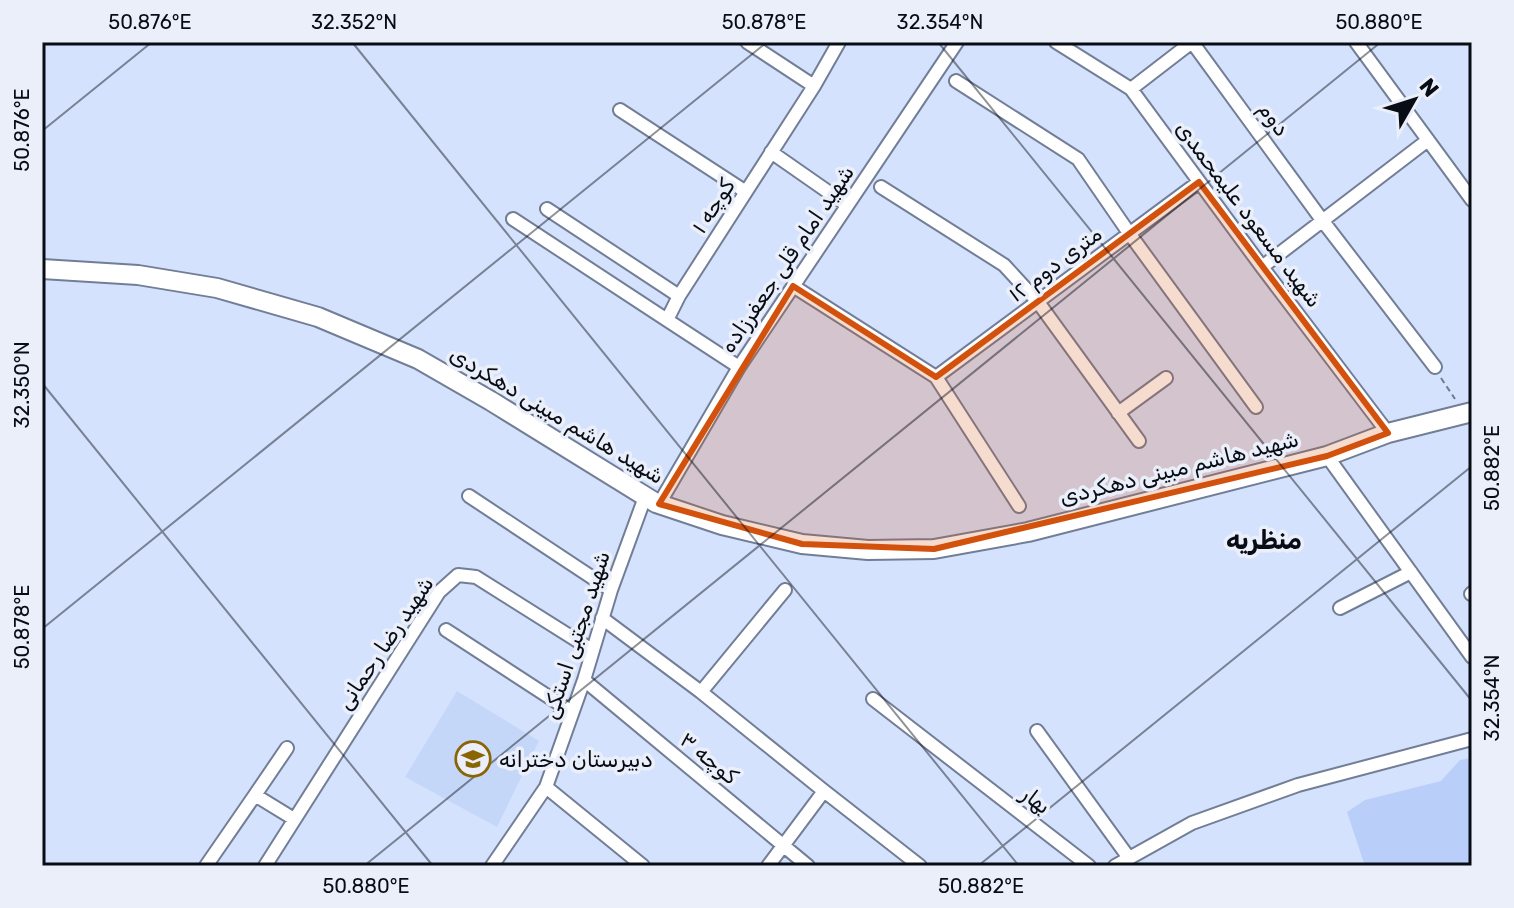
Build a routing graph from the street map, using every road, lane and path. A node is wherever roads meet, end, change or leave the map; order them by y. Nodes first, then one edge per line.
1 (747, 42) edge
2 (839, 42) edge
3 (957, 42) edge
4 (1056, 42) edge
5 (1192, 42) edge
6 (1356, 42) edge
7 (956, 81) dead end
8 (814, 86) junction
9 (1131, 89) junction
10 (620, 110) dead end
11 (1428, 140) junction
12 (771, 152) junction
13 (1199, 182) junction
14 (881, 187) dead end
15 (746, 192) junction
16 (1470, 194) edge
17 (847, 205) junction
18 (547, 209) dead end
19 (513, 219) dead end
20 (1322, 220) junction
21 (1129, 233) junction
22 (1262, 267) junction
23 (42, 269) edge
24 (793, 286) junction
25 (679, 296) junction
26 (1038, 302) junction
27 (667, 320) junction
28 (739, 367) junction
29 (1435, 367) joint
30 (936, 377) junction
31 (1166, 378) dead end
32 (1256, 407) dead end
33 (1118, 413) junction
34 (1468, 413) edge
35 (1388, 433) junction
36 (1139, 441) dead end
37 (1327, 456) junction
38 (469, 496) dead end
39 (652, 500) junction
40 (1019, 506) dead end
41 (1411, 572) junction
42 (611, 590) junction
43 (785, 590) dead end
44 (1340, 608) dead end
45 (602, 618) junction
46 (446, 630) dead end
47 (592, 650) junction
48 (1472, 657) edge
49 (584, 680) junction
50 (701, 692) junction
51 (873, 699) dead end
52 (572, 712) junction
53 (1037, 731) dead end
54 (1472, 739) edge
55 (287, 748) dead end
56 (546, 787) junction
57 (824, 791) junction
58 (255, 795) junction
59 (294, 819) junction
60 (783, 846) junction
61 (1129, 858) junction
62 (206, 866) edge
63 (265, 866) edge
64 (492, 866) edge
65 (643, 866) edge
66 (768, 866) edge
67 (808, 866) edge
68 (920, 866) edge
69 (1089, 866) edge
70 (1115, 866) edge

1 - 8 street
2 - 8 street, کوچه ۱
3 - 17 street, شهید امام قلی جعفرزاده
4 - 9 street, شهید مسعود علیمحمدی
5 - 9 street
5 - 20 street, دوم
6 - 11 street
7 - 21 street
8 - 12 street, کوچه ۱
9 - 13 street, شهید مسعود علیمحمدی
10 - 15 street
11 - 16 street
11 - 20 street
12 - 15 street, کوچه ۱
12 - 17 street
13 - 21 street, ۱۲ متری دوم
13 - 22 street, شهید مسعود علیمحمدی
14 - 26 street
15 - 25 street, کوچه ۱
17 - 24 street, شهید امام قلی جعفرزاده
18 - 25 street
19 - 27 street
20 - 22 street
20 - 29 street, دوم
21 - 26 street, ۱۲ متری دوم
21 - 32 street
22 - 35 street, شهید مسعود علیمحمدی
23 - 39 main road, شهید هاشم مبینی دهکردی
24 - 28 street, شهید امام قلی جعفرزاده
24 - 30 street
25 - 27 street, کوچه ۱
26 - 30 street, ۱۲ متری دوم
26 - 33 street
27 - 28 street
28 - 39 street, شهید امام قلی جعفرزاده
29 - 34 path
30 - 40 street
31 - 33 street
33 - 36 street
34 - 35 main road, شهید هاشم مبینی دهکردی
35 - 37 main road, شهید هاشم مبینی دهکردی
37 - 39 main road, شهید هاشم مبینی دهکردی
37 - 41 street
38 - 42 street
39 - 42 street, شهید مجتبی استکی
41 - 44 street
41 - 48 street
42 - 45 street, شهید مجتبی استکی
43 - 50 street
45 - 47 street, شهید مجتبی استکی
45 - 50 street
46 - 52 street
47 - 49 street, شهید مجتبی استکی
47 - 59 street, شهید رضا رحمانی
49 - 52 street, شهید مجتبی استکی
49 - 60 street, کوچه ۳
50 - 57 street
51 - 69 street, بهار
52 - 56 street, شهید مجتبی استکی
53 - 61 street
54 - 61 street
55 - 58 street
56 - 64 street, شهید مجتبی استکی
56 - 65 street
57 - 60 street
57 - 68 street
58 - 59 street
58 - 62 street
59 - 63 street, شهید رضا رحمانی
60 - 66 street
60 - 67 street, کوچه ۳
61 - 70 street

